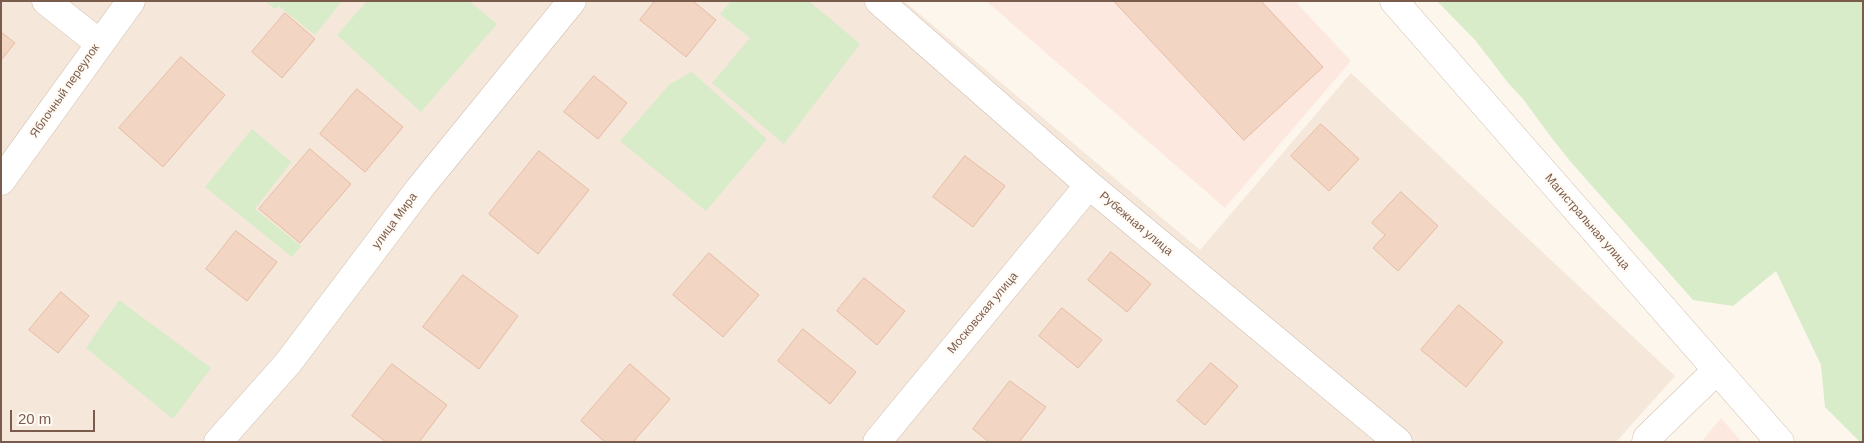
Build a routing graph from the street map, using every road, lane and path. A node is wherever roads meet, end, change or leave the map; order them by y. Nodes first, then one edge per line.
1 (46, 1) edge
2 (130, 1) edge
3 (572, 1) edge
4 (879, 1) edge
5 (1394, 1) edge
6 (99, 43) junction
7 (1, 181) edge
8 (1089, 185) junction
9 (1717, 370) junction
10 (1645, 441) edge
11 (218, 442) edge
12 (877, 442) edge
13 (1398, 442) edge
14 (1780, 442) edge

1 - 6 street
2 - 6 street, Яблочный переулок
3 - 11 street, улица Мира
4 - 8 street, Рубежная улица
5 - 9 street, Магистральная улица
6 - 7 street, Яблочный переулок
8 - 12 street, Московская улица
8 - 13 street, Рубежная улица
9 - 10 street
9 - 14 street, Магистральная улица

